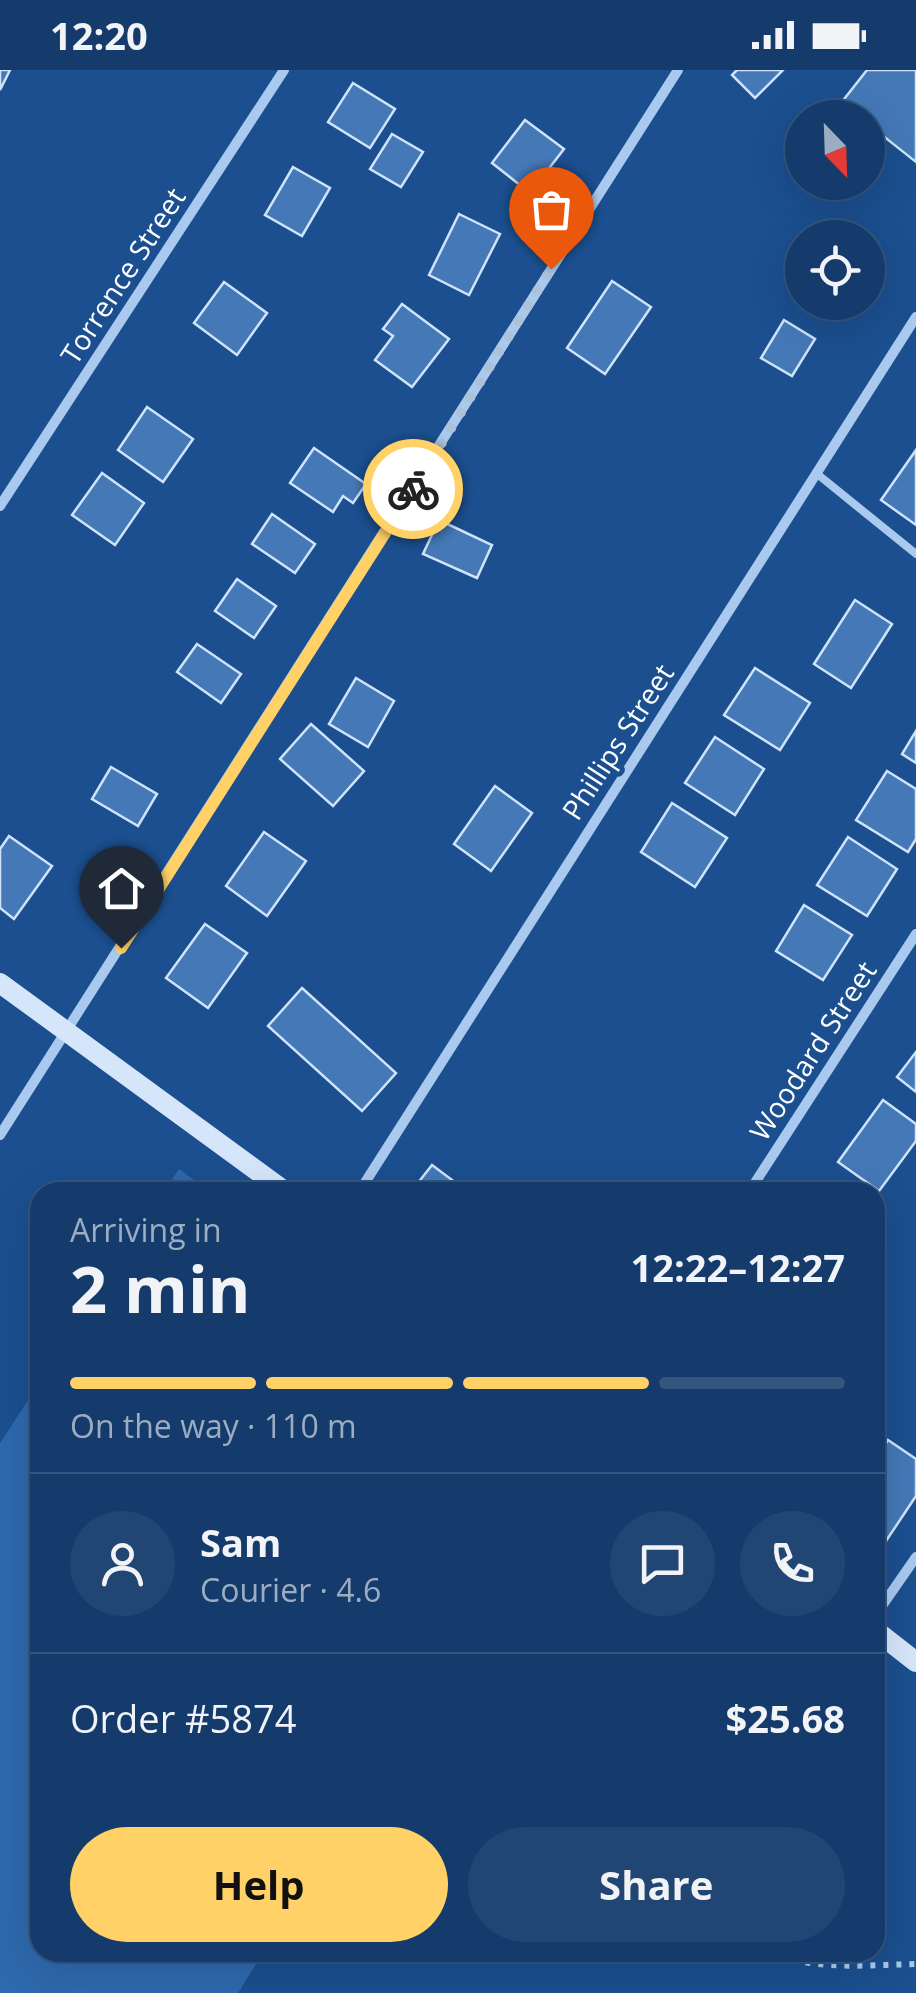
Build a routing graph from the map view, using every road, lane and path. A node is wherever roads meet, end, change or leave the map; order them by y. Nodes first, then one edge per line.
1 (284, 70) edge
2 (678, 70) edge
3 (916, 318) edge
4 (816, 474) junction
5 (0, 506) edge
6 (916, 554) edge
7 (916, 934) edge
8 (0, 983) edge
9 (67, 1029) junction
10 (0, 1135) edge
11 (273, 1182) edge
12 (365, 1182) edge
13 (755, 1182) edge
14 (916, 1556) edge
15 (885, 1601) edge
16 (885, 1638) edge
17 (916, 1662) edge
18 (796, 1962) edge
19 (916, 1964) edge

1 - 5 street, Torrence Street
2 - 9 street
3 - 4 street, Phillips Street
4 - 6 lane
4 - 12 street, Phillips Street
7 - 13 street, Woodard Street
8 - 9 main road
9 - 10 street
9 - 11 main road
14 - 15 street
16 - 17 main road
18 - 19 path

